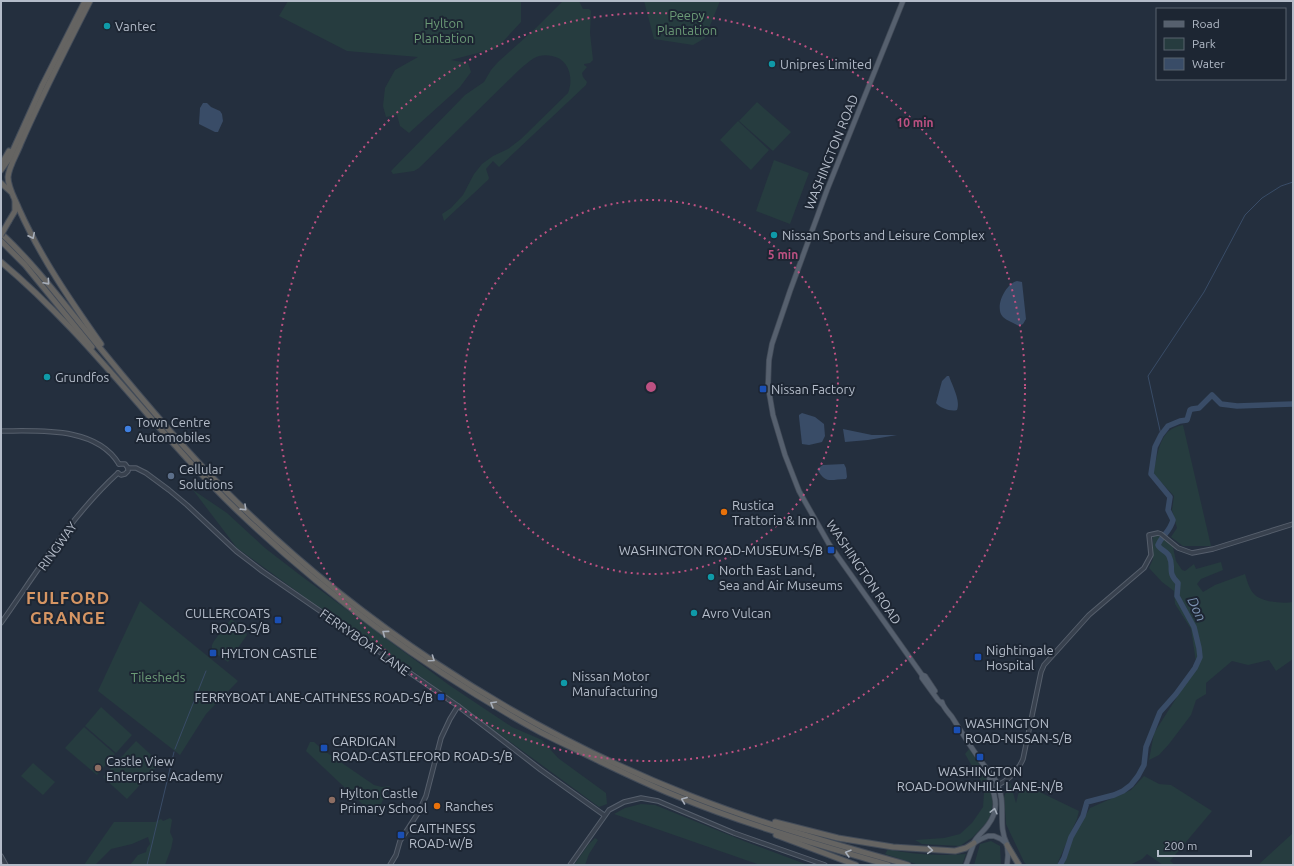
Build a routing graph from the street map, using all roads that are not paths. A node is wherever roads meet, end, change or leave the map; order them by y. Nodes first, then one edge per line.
1 (85, 1) edge
2 (90, 1) edge
3 (903, 1) edge
4 (32, 106) junction
5 (1, 165) edge
6 (1, 170) edge
7 (1, 183) edge
8 (12, 193) junction
9 (15, 200) junction
10 (1, 234) edge
11 (1, 241) edge
12 (1, 262) edge
13 (123, 376) junction
14 (117, 379) junction
15 (1, 431) edge
16 (119, 464) junction
17 (128, 468) junction
18 (118, 473) junction
19 (1293, 524) edge
20 (1, 623) edge
21 (458, 706) junction
22 (988, 771) junction
23 (998, 785) junction
24 (718, 806) junction
25 (604, 815) junction
26 (736, 818) junction
27 (974, 843) junction
28 (1007, 844) junction
29 (1, 857) edge
30 (6, 865) edge
31 (390, 865) edge
32 (570, 865) edge
33 (825, 865) edge
34 (856, 865) edge
35 (888, 865) edge
36 (908, 865) edge
37 (966, 865) edge
38 (1007, 865) edge
39 (1019, 865) edge

1 - 4 highway
2 - 8 highway
3 - 22 main road, WASHINGTON ROAD
4 - 5 highway
4 - 6 highway
7 - 8 highway
8 - 9 highway
9 - 10 highway, bridge
9 -> 13 highway
10 -> 13 highway
11 - 14 highway
12 - 14 highway
13 -> 24 highway
26 -> 14 highway
15 - 16 street
16 - 17 street
16 - 18 street
17 - 18 street
17 - 21 street, FERRYBOAT LANE
18 - 20 street, RINGWAY
19 - 23 street
21 - 25 street, FERRYBOAT LANE
21 - 31 street
22 - 23 main road, WASHINGTON ROAD
27 -> 22 main road
23 - 28 main road
24 -> 27 highway
24 - 36 highway
25 - 32 street
25 - 33 street
26 - 34 highway
35 -> 26 highway
27 - 28 main road
27 - 37 main road
28 - 38 main road
28 - 39 highway
29 - 30 street

